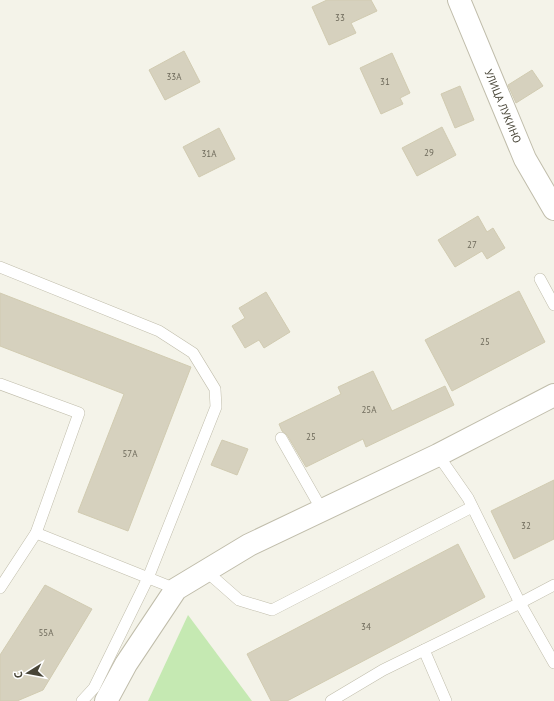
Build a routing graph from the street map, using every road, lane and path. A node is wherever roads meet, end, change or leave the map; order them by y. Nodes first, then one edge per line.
1 (459, 0) edge
2 (554, 209) edge
3 (0, 267) edge
4 (540, 279) dead end
5 (554, 305) edge
6 (0, 384) edge
7 (554, 395) edge
8 (281, 438) dead end
9 (438, 455) junction
10 (472, 507) junction
11 (322, 510) junction
12 (36, 533) junction
13 (206, 571) junction
14 (148, 578) junction
15 (554, 585) edge
16 (0, 588) edge
17 (176, 589) junction
18 (520, 603) junction
19 (424, 650) junction
20 (554, 663) edge
21 (82, 701) edge
22 (106, 701) edge
23 (332, 701) edge
24 (446, 701) edge

1 - 2 street, УЛИЦА ЛУКИНО
3 - 14 lane
4 - 5 lane
6 - 12 lane
7 - 9 street
8 - 11 lane
9 - 10 lane
9 - 11 street
10 - 13 lane
10 - 18 lane
11 - 13 street
12 - 14 lane
12 - 16 lane
13 - 17 street
14 - 17 lane
14 - 21 lane
15 - 18 lane
17 - 22 street
18 - 19 lane
18 - 20 lane
19 - 23 lane
19 - 24 lane

